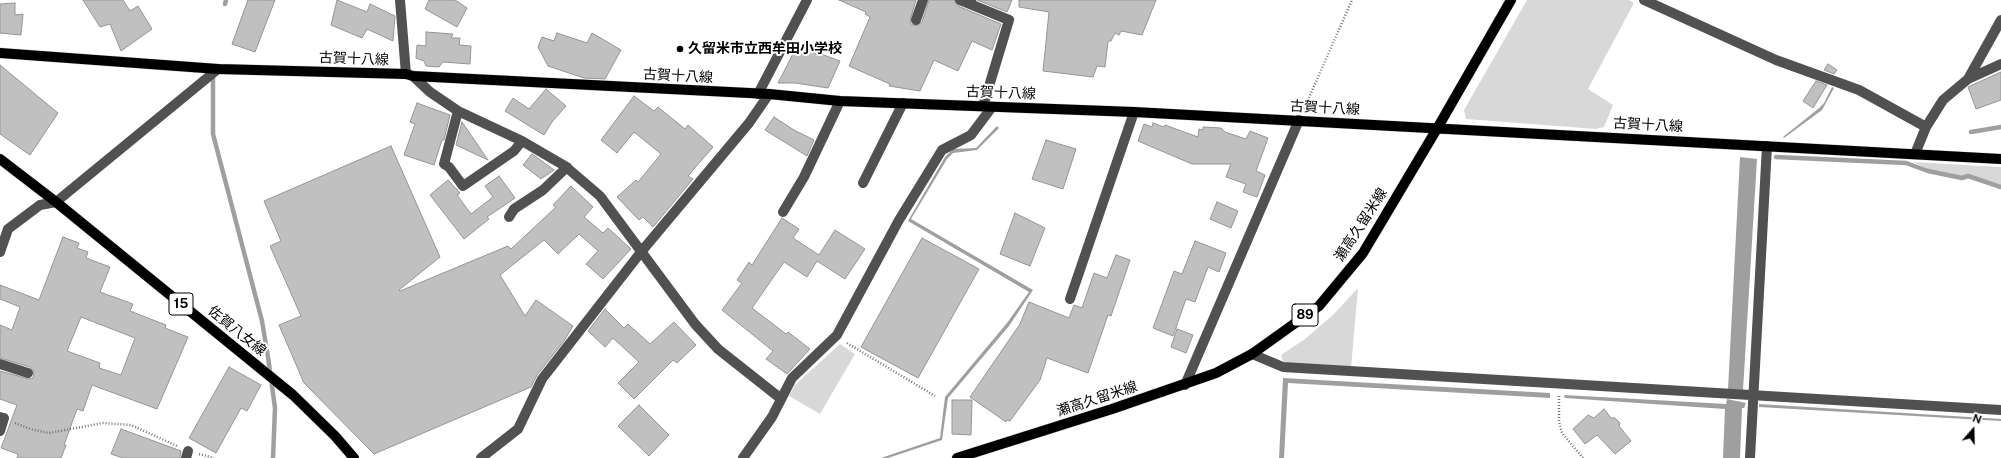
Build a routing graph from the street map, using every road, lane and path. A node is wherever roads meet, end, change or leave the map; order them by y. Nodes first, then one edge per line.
1 (400, 0) edge
2 (807, 0) edge
3 (922, 0) edge
4 (960, 0) edge
5 (1352, 0) edge
6 (1511, 0) edge
7 (1644, 0) edge
8 (971, 2) edge
9 (916, 20) dead end
10 (2001, 20) edge
11 (0, 53) edge
12 (2001, 64) edge
13 (218, 69) junction
14 (410, 75) junction
15 (1968, 79) junction
16 (758, 94) junction
17 (769, 94) junction
18 (840, 101) junction
19 (903, 103) junction
20 (988, 107) junction
21 (458, 111) junction
22 (1134, 112) junction
23 (1299, 120) junction
24 (1438, 127) junction
25 (1926, 127) junction
26 (522, 140) junction
27 (1767, 146) junction
28 (1915, 154) junction
29 (0, 159) edge
30 (2001, 159) edge
31 (567, 168) junction
32 (863, 183) dead end
33 (56, 202) junction
34 (783, 212) dead end
35 (509, 217) dead end
36 (0, 252) edge
37 (641, 252) junction
38 (1070, 298) dead end
39 (837, 335) junction
40 (1252, 354) junction
41 (0, 364) edge
42 (28, 373) dead end
43 (1560, 383) junction
44 (1185, 385) junction
45 (1753, 395) junction
46 (935, 396) dead end
47 (780, 398) junction
48 (2001, 410) edge
49 (2, 418) edge
50 (0, 431) edge
51 (187, 454) edge
52 (214, 458) edge
53 (354, 458) edge
54 (481, 458) edge
55 (743, 458) edge
56 (958, 458) edge
57 (1583, 458) edge
58 (1750, 458) edge

1 - 14 street
2 - 16 street
3 - 9 street
4 - 8 street
5 - 23 path
6 - 24 main road, 瀬高久留米線 / 89
7 - 25 street
8 - 20 street
10 - 15 street
11 - 13 main road, 古賀十八線
12 - 15 street
13 - 14 main road, 古賀十八線
13 - 33 street
14 - 16 main road, 古賀十八線
14 - 21 street
15 - 25 street
16 - 17 main road, 古賀十八線
17 - 18 main road, 古賀十八線
17 - 37 street
18 - 19 main road, 古賀十八線
18 - 34 street
19 - 20 main road, 古賀十八線
19 - 32 street
20 - 22 main road, 古賀十八線
20 - 39 street
21 - 26 street
21 - 26 street
22 - 23 main road, 古賀十八線
22 - 38 street
23 - 24 main road, 古賀十八線
23 - 44 street
24 - 27 main road, 古賀十八線
24 - 40 main road, 瀬高久留米線 / 89
25 - 28 street
26 - 31 street
27 - 28 main road, 古賀十八線
27 - 45 street
28 - 30 main road, 古賀十八線
29 - 33 main road, 佐賀八女線 / 15
31 - 35 street
31 - 37 street
33 - 36 street
33 - 53 main road, 佐賀八女線 / 15
37 - 47 street
37 - 54 street
39 - 46 path
39 - 47 street
40 - 43 street
40 - 44 main road, 瀬高久留米線 / 89
41 - 42 street
43 - 45 street
43 - 57 path
44 - 56 main road, 瀬高久留米線 / 89
45 - 48 street
45 - 58 street
47 - 55 street
49 - 50 street
49 - 51 path
51 - 52 path

